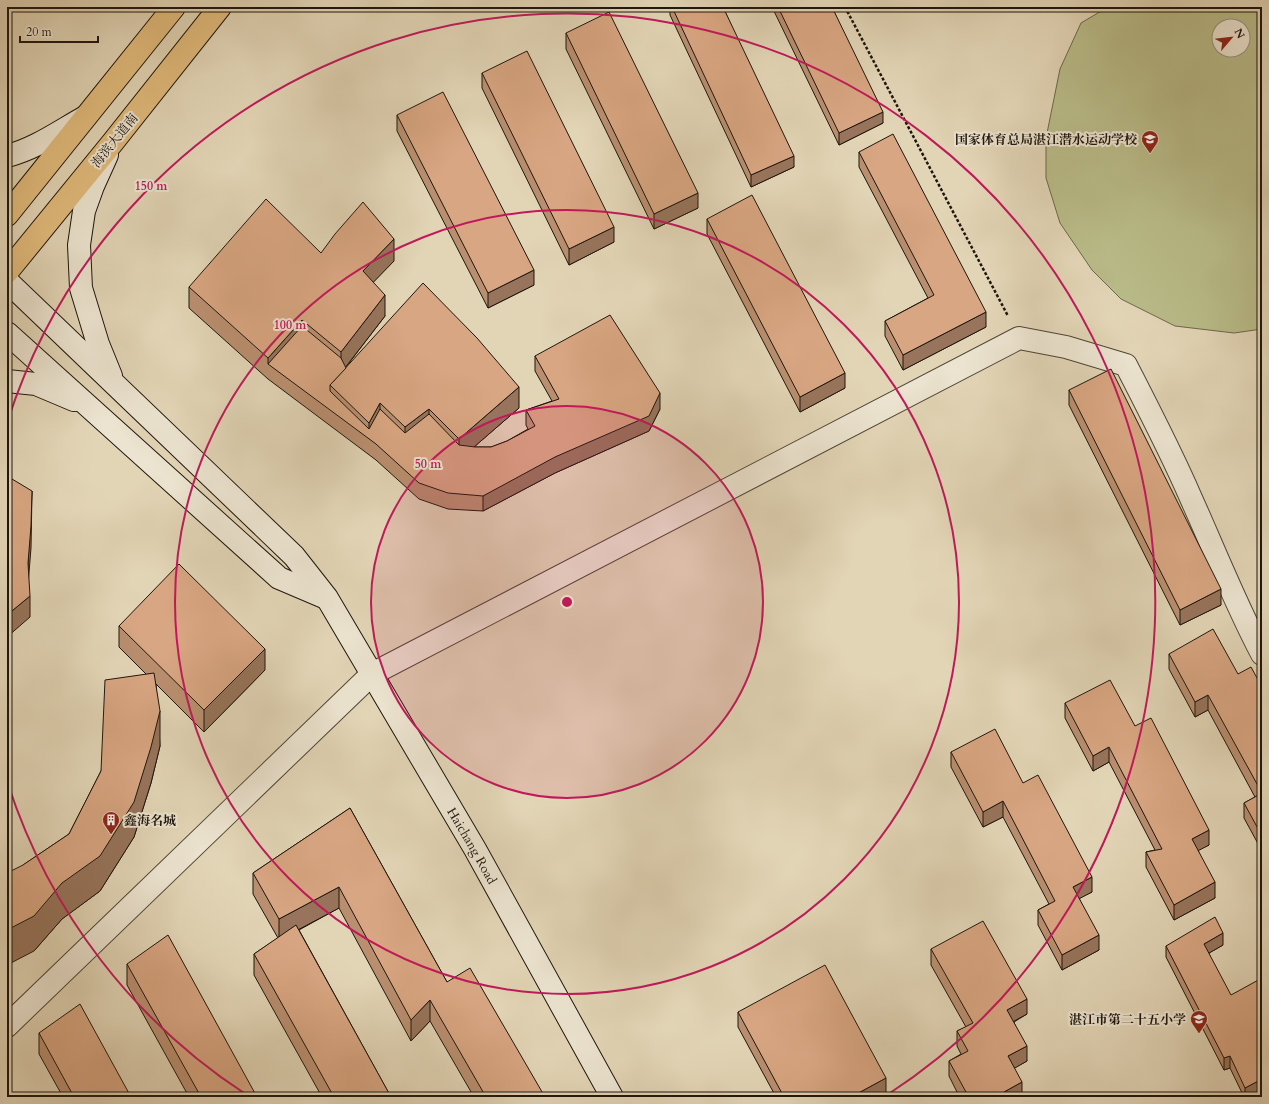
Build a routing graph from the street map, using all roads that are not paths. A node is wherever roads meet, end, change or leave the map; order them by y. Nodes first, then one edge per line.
1 (174, 7) edge
2 (220, 7) edge
3 (86, 116) junction
4 (113, 142) junction
5 (7, 156) edge
6 (7, 215) edge
7 (7, 272) edge
8 (7, 281) edge
9 (7, 333) edge
10 (7, 381) edge
11 (115, 385) junction
12 (89, 406) junction
13 (327, 598) junction
14 (1262, 654) edge
15 (372, 674) junction
16 (7, 1026) edge
17 (612, 1097) edge

1 - 3 main road
2 - 4 main road, 海滨大道南
3 - 5 street
3 - 6 main road
4 - 7 main road, 海滨大道南
4 - 11 street
8 - 11 street, Haichang Road
9 - 12 street
10 - 12 street
11 - 13 street, Haichang Road
12 - 13 street
13 - 15 street, Haichang Road
14 - 15 street
15 - 16 street
15 - 17 street, Haichang Road

